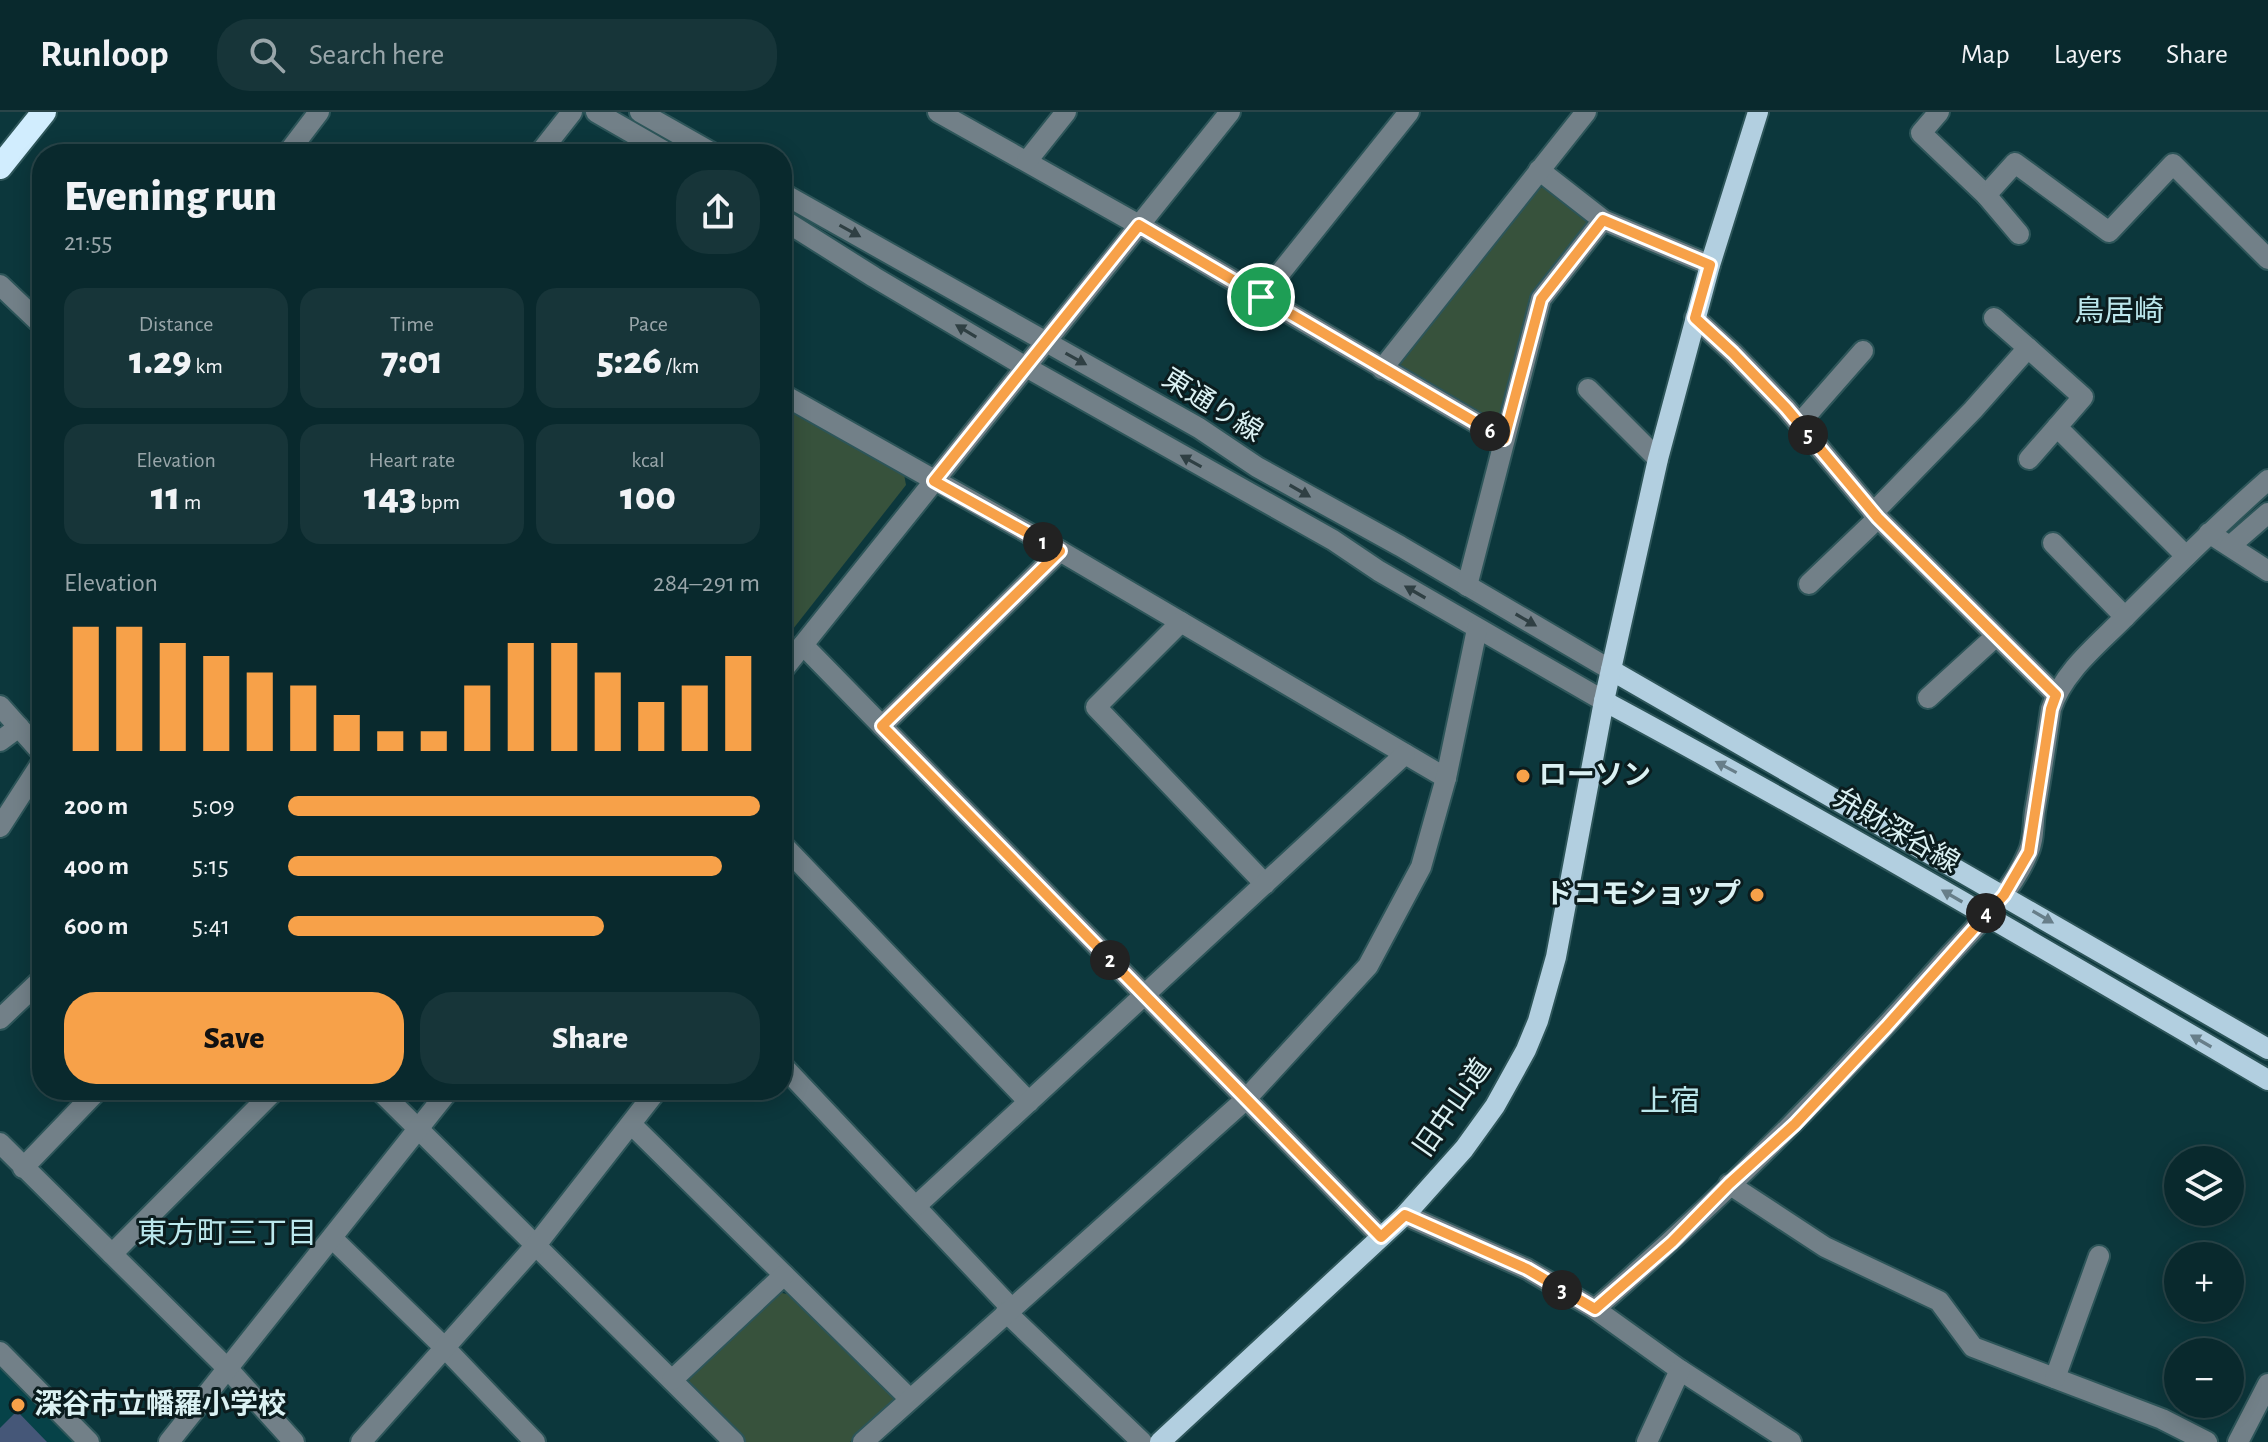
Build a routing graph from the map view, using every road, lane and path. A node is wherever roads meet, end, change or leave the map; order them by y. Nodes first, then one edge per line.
1 (44, 112) edge
2 (319, 112) edge
3 (572, 112) edge
4 (596, 112) edge
5 (640, 112) edge
6 (938, 112) edge
7 (1066, 112) edge
8 (1230, 112) edge
9 (1409, 112) edge
10 (1586, 112) edge
11 (1758, 112) edge
12 (1939, 112) edge
13 (295, 144) edge
14 (547, 144) edge
15 (652, 144) edge
16 (696, 144) edge
17 (1027, 161) junction
18 (0, 167) edge
19 (1539, 170) junction
20 (1986, 195) junction
21 (792, 199) edge
22 (1603, 220) junction
23 (792, 225) edge
24 (1139, 225) junction
25 (2019, 234) dead end
26 (2268, 259) edge
27 (1710, 265) junction
28 (0, 285) edge
29 (1261, 297) junction
30 (32, 315) edge
31 (1695, 318) junction
32 (1994, 318) dead end
33 (1047, 343) junction
34 (2028, 348) junction
35 (1863, 351) dead end
36 (1026, 367) junction
37 (1382, 369) junction
38 (1588, 389) dead end
39 (792, 400) edge
40 (1799, 424) junction
41 (2057, 427) junction
42 (1504, 439) junction
43 (1658, 459) junction
44 (2029, 459) dead end
45 (2268, 480) edge
46 (934, 481) junction
47 (2268, 513) edge
48 (1876, 516) junction
49 (2209, 533) junction
50 (2053, 543) dead end
51 (2230, 546) junction
52 (1060, 551) junction
53 (2186, 556) junction
54 (2268, 571) edge
55 (1809, 584) dead end
56 (1467, 586) junction
57 (2125, 617) junction
58 (1181, 622) junction
59 (1477, 629) junction
60 (1996, 636) junction
61 (803, 645) junction
62 (792, 659) edge
63 (1611, 670) junction
64 (2056, 695) junction
65 (1928, 698) dead end
66 (1604, 701) junction
67 (0, 706) edge
68 (882, 726) junction
69 (19, 727) junction
70 (0, 741) edge
71 (32, 742) edge
72 (1405, 754) junction
73 (32, 777) edge
74 (1446, 778) junction
75 (0, 827) edge
76 (792, 854) edge
77 (1265, 884) junction
78 (2004, 895) junction
79 (1985, 914) junction
80 (32, 989) edge
81 (1145, 995) junction
82 (0, 1019) edge
83 (2268, 1049) edge
84 (792, 1076) edge
85 (2268, 1080) edge
86 (1246, 1099) junction
87 (88, 1100) edge
88 (265, 1100) edge
89 (389, 1100) edge
90 (441, 1100) edge
91 (649, 1100) edge
92 (1029, 1102) junction
93 (631, 1124) junction
94 (418, 1129) junction
95 (0, 1143) edge
96 (23, 1168) junction
97 (1729, 1184) junction
98 (916, 1206) junction
99 (1405, 1215) junction
100 (1381, 1237) junction
101 (332, 1238) junction
102 (536, 1245) junction
103 (112, 1254) junction
104 (2099, 1256) dead end
105 (784, 1275) junction
106 (1595, 1309) junction
107 (1008, 1310) junction
108 (445, 1348) junction
109 (0, 1352) edge
110 (228, 1369) junction
111 (1680, 1370) junction
112 (2055, 1378) junction
113 (672, 1380) junction
114 (2268, 1384) edge
115 (910, 1399) junction
116 (89, 1442) edge
117 (169, 1442) edge
118 (294, 1442) edge
119 (361, 1442) edge
120 (535, 1442) edge
121 (734, 1442) edge
122 (863, 1442) edge
123 (1142, 1442) edge
124 (1160, 1442) edge
125 (1647, 1442) edge
126 (1791, 1442) edge
127 (2207, 1442) edge
128 (2238, 1442) edge

1 - 18 highway
2 - 13 street
3 - 14 street
4 - 15 street
5 - 16 street
6 - 17 street
7 - 17 street
8 - 24 street
9 - 29 street
10 - 19 street
11 - 27 main road
12 - 20 street
17 - 24 street
19 - 22 street
19 - 37 street
20 - 25 street
20 - 26 street
21 -> 33 street, 東通り線
22 - 27 street
22 - 42 street
36 -> 23 street, 東通り線
24 - 29 street
24 - 33 street
27 - 31 main road
28 - 30 street
29 - 37 street
31 - 40 street
31 - 43 main road
32 - 34 street
33 - 36 street
33 -> 56 street, 東通り線
34 - 41 street
34 - 48 street
35 - 40 street
36 - 46 street
59 -> 36 street, 東通り線
37 - 42 street
38 - 43 street
39 - 46 street
40 - 48 street
41 - 44 street
41 - 53 street
42 - 56 street
43 - 63 main road
45 - 49 street
46 - 52 street
46 - 61 street
47 - 51 street
48 - 55 street
48 - 60 street
49 - 51 street
49 - 53 street
50 - 57 street
51 - 54 street
52 - 58 street
52 - 68 street
53 - 57 street
56 -> 63 street, 東通り線
57 - 64 street
58 - 72 street
58 - 77 street
59 - 66 street, 東通り線
59 - 74 street
60 - 64 street
60 - 65 street
61 - 62 street
61 - 68 street
63 - 66 main road
63 - 78 main road, 弁財深谷線
64 - 78 street
79 -> 66 main road, 弁財深谷線
66 - 99 main road, 旧中山道
67 - 69 street
68 - 81 street
69 - 70 street
69 - 71 street
72 - 74 street
72 - 77 street
73 - 75 street
74 - 86 street
76 - 92 street
77 - 81 street
78 - 79 street
78 -> 83 main road, 弁財深谷線
85 -> 79 main road, 弁財深谷線
79 - 97 street
80 - 82 street
81 - 86 street
81 - 92 street
84 - 98 street
86 - 100 street
86 - 107 street
87 - 96 street
88 - 103 street
89 - 94 street
90 - 94 street
91 - 93 street
92 - 98 street
93 - 102 street
93 - 105 street
94 - 101 street
94 - 102 street
95 - 96 street
96 - 103 street
97 - 106 street
97 - 112 street
98 - 107 street
99 - 100 main road, 旧中山道
99 - 106 street
100 - 124 main road, 旧中山道
101 - 108 street
101 - 110 street
102 - 108 street
102 - 113 street
103 - 110 street
104 - 112 street
105 - 113 street
105 - 115 street
106 - 111 street
107 - 115 street
107 - 123 street
108 - 119 street
108 - 120 street
109 - 116 street
110 - 117 street
110 - 118 street
111 - 125 street
111 - 126 street
112 - 127 street
113 - 121 street
114 - 128 street
115 - 122 street

